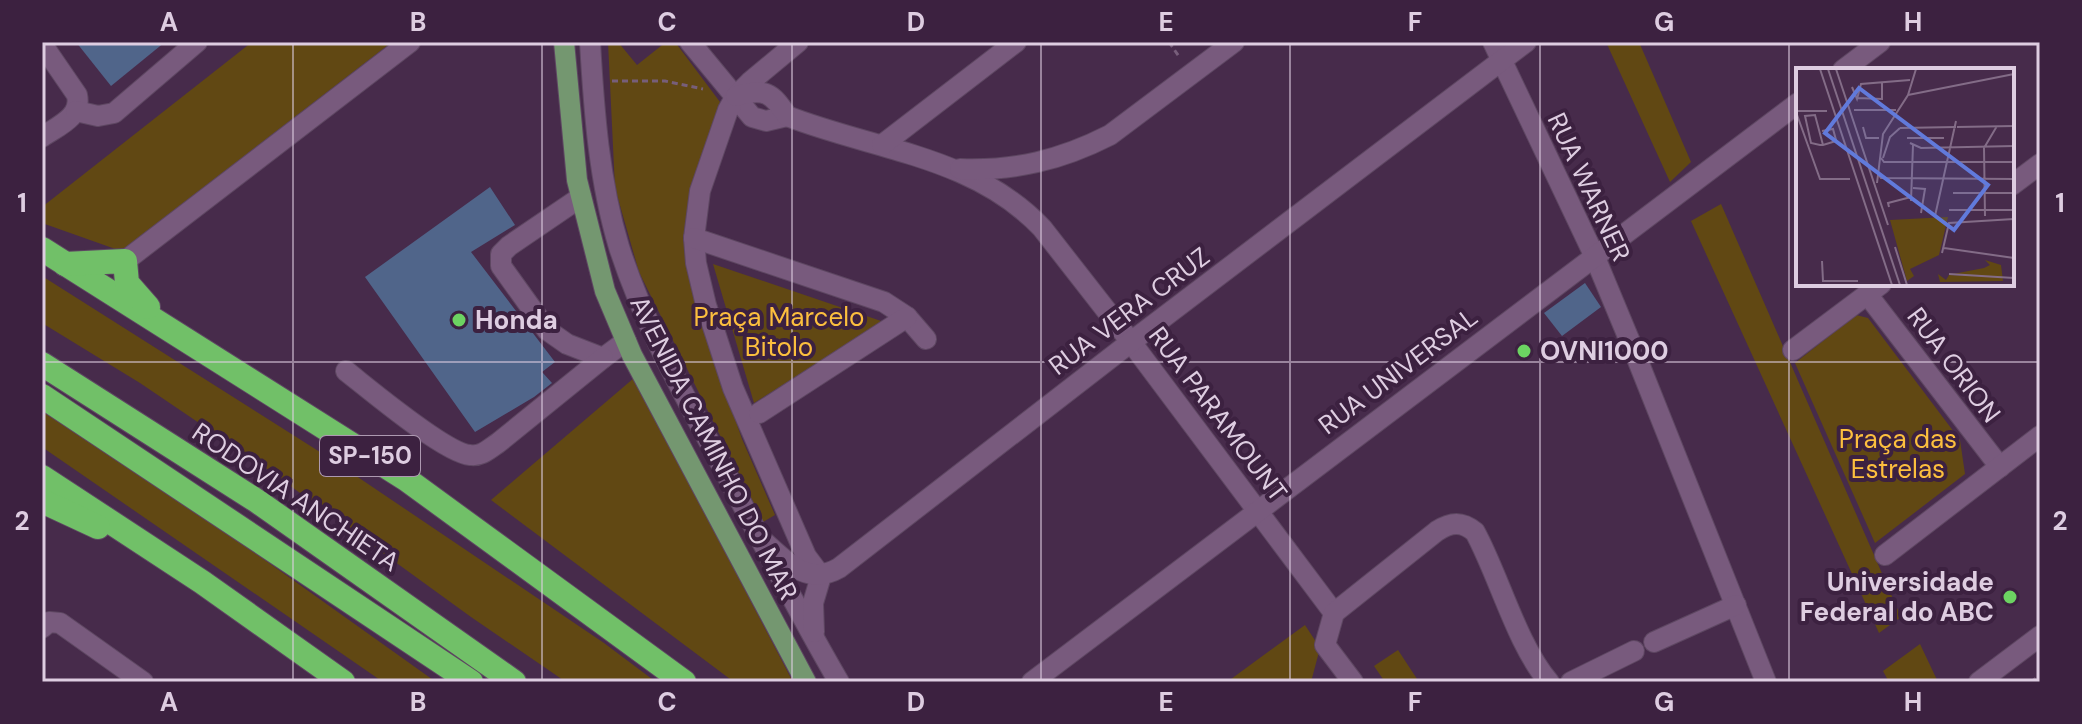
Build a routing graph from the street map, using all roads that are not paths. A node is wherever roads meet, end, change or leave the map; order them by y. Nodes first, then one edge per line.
1 (197, 42) edge
2 (410, 42) edge
3 (564, 42) edge
4 (590, 42) edge
5 (690, 42) edge
6 (798, 42) edge
7 (1016, 42) edge
8 (1234, 42) edge
9 (1526, 42) edge
10 (1880, 42) edge
11 (42, 44) edge
12 (1497, 51) edge
13 (1846, 68) edge
14 (736, 96) junction
15 (1796, 104) edge
16 (76, 111) junction
17 (42, 137) edge
18 (882, 145) junction
19 (2040, 164) edge
20 (956, 169) junction
21 (1007, 169) junction
22 (2014, 184) edge
23 (581, 197) junction
24 (1025, 212) junction
25 (694, 238) junction
26 (42, 249) edge
27 (1594, 255) junction
28 (125, 261) junction
29 (65, 264) junction
30 (1874, 289) edge
31 (907, 317) junction
32 (169, 329) junction
33 (926, 339) dead end
34 (626, 341) junction
35 (1131, 342) junction
36 (1793, 350) dead end
37 (603, 358) junction
38 (42, 364) edge
39 (346, 371) dead end
40 (42, 396) edge
41 (759, 413) dead end
42 (2040, 436) edge
43 (2000, 467) junction
44 (42, 477) edge
45 (42, 501) edge
46 (1257, 511) junction
47 (761, 539) junction
48 (146, 546) junction
49 (1885, 555) dead end
50 (821, 576) junction
51 (1736, 605) junction
52 (1334, 613) junction
53 (42, 628) edge
54 (814, 636) junction
55 (2040, 636) edge
56 (1654, 642) dead end
57 (1634, 651) dead end
58 (143, 682) edge
59 (343, 682) edge
60 (471, 682) edge
61 (514, 682) edge
62 (684, 682) edge
63 (806, 682) edge
64 (839, 682) edge
65 (1032, 682) edge
66 (1353, 682) edge
67 (1549, 682) edge
68 (1571, 682) edge
69 (1766, 682) edge
70 (1979, 682) edge

1 - 16 street
2 - 28 street
3 - 23 main road, AVENIDA CAMINHO DO MAR
4 - 47 street, AVENIDA CAMINHO DO MAR
5 - 14 street
6 - 14 street
7 - 18 street
8 - 21 street
9 - 12 street, RUA VERA CRUZ
10 - 13 street
11 - 16 street
12 - 27 street, RUA WARNER
12 - 35 street, RUA VERA CRUZ
14 - 18 street, RUA PARAMOUNT
14 - 25 street
15 - 27 street, RUA UNIVERSAL
16 - 17 street
18 - 20 street, RUA PARAMOUNT
19 - 22 street
20 - 21 street
20 - 24 street, RUA PARAMOUNT
21 - 24 street, RUA PARAMOUNT
23 - 34 main road, AVENIDA CAMINHO DO MAR
23 - 37 street
24 - 35 street, RUA PARAMOUNT
25 - 31 street
25 - 50 street
26 - 29 highway, SP-150
27 - 46 street, RUA UNIVERSAL
27 - 51 street, RUA WARNER
28 - 29 highway
28 - 32 highway
29 - 32 highway, SP-150
30 - 36 street
30 - 43 street, RUA ORION
31 - 33 street
31 - 41 street
32 - 62 highway, SP-150
34 - 37 street
34 - 63 main road, AVENIDA CAMINHO DO MAR
35 - 46 street, RUA PARAMOUNT
35 - 50 street, RUA VERA CRUZ
37 - 39 street
38 - 61 highway, RODOVIA ANCHIETA
40 - 60 highway
42 - 43 street
43 - 49 street
44 - 48 highway
45 - 48 highway
46 - 52 street, RUA PARAMOUNT
46 - 65 street, RUA UNIVERSAL
47 - 50 street
47 - 54 street, AVENIDA CAMINHO DO MAR
48 - 59 highway
50 - 54 street
51 - 56 street
51 - 69 street, RUA WARNER
52 - 66 street
52 - 67 street
53 - 58 street
54 - 64 street, AVENIDA CAMINHO DO MAR
55 - 70 street
57 - 68 street

